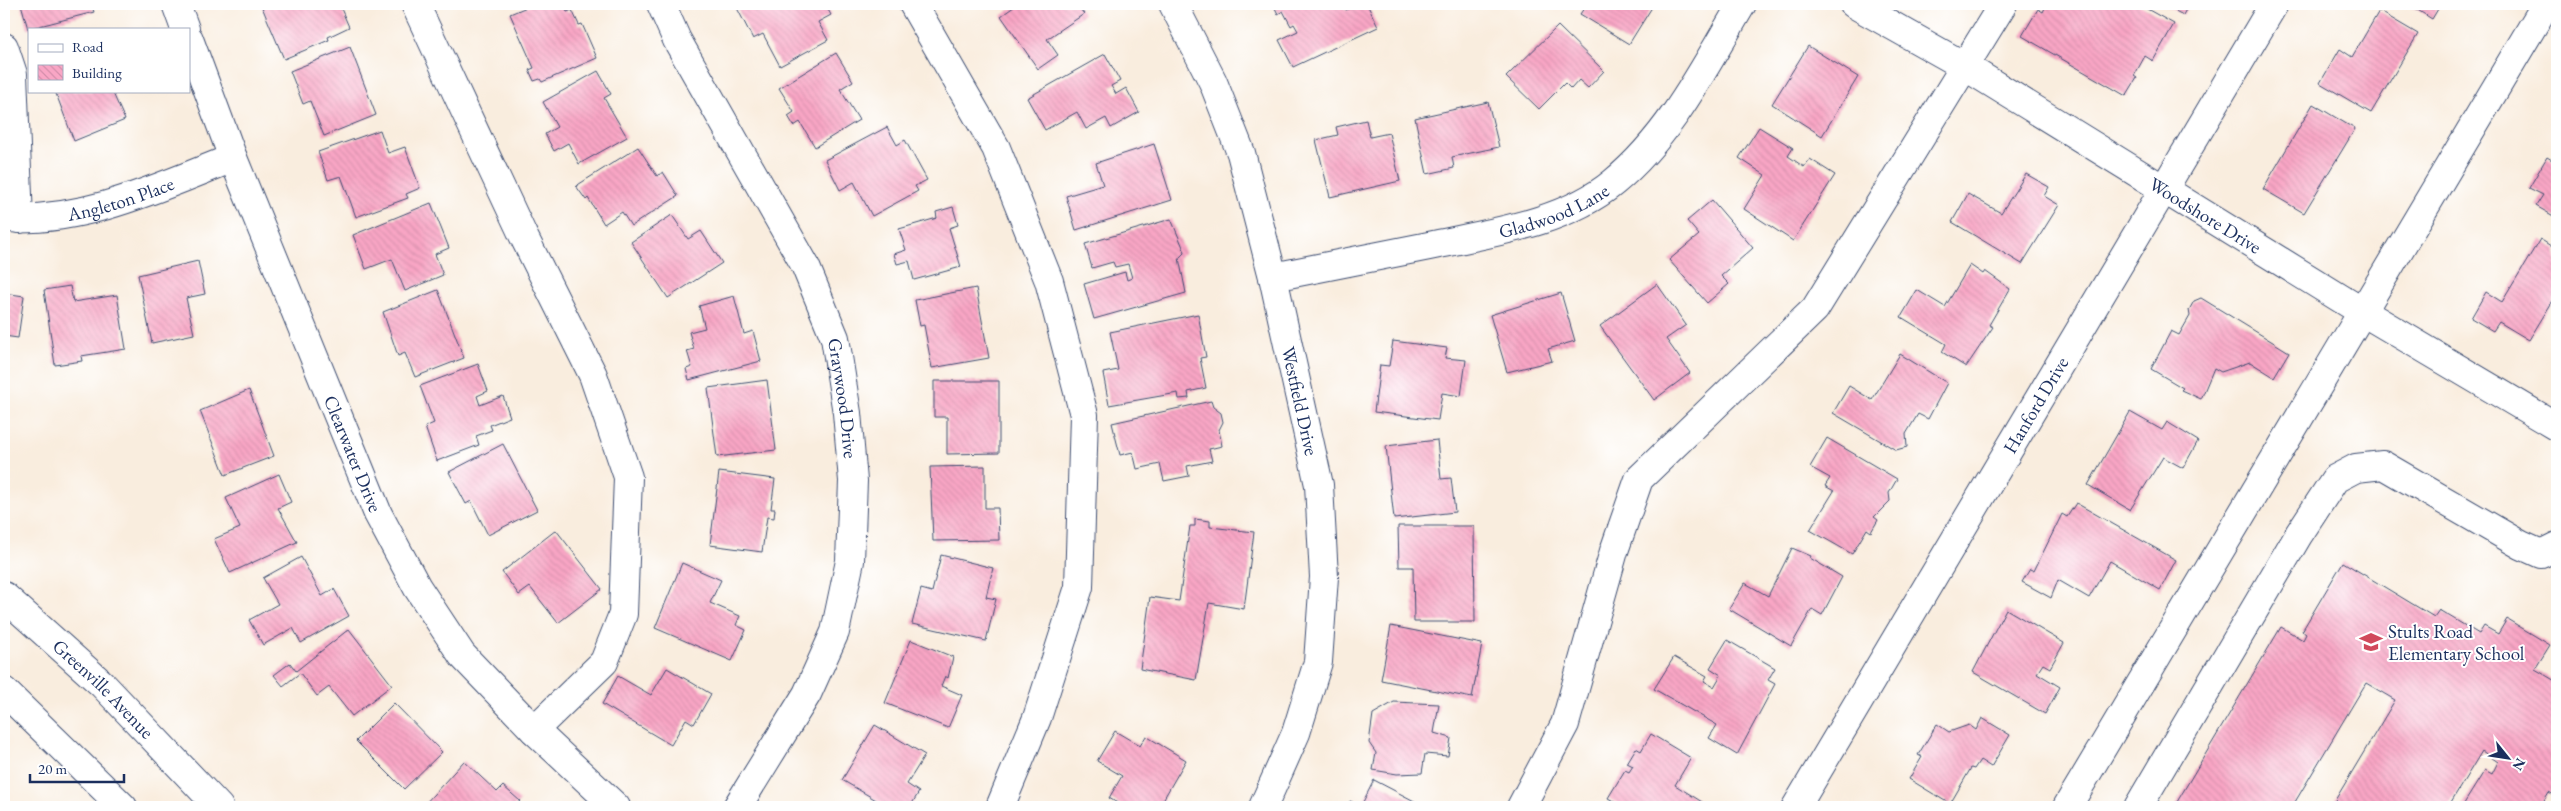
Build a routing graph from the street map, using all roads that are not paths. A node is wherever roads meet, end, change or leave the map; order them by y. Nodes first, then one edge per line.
1 (176, 4) edge
2 (415, 4) edge
3 (661, 4) edge
4 (913, 4) edge
5 (1174, 4) edge
6 (1742, 4) edge
7 (1854, 4) edge
8 (2004, 4) edge
9 (2274, 4) edge
10 (2546, 4) edge
11 (185, 28) edge
12 (190, 42) edge
13 (4, 47) edge
14 (1966, 67) junction
15 (233, 158) junction
16 (2162, 190) junction
17 (11, 218) edge
18 (1273, 277) junction
19 (2361, 311) junction
20 (2557, 427) edge
21 (2557, 546) edge
22 (4, 596) edge
23 (4, 691) edge
24 (534, 730) junction
25 (123, 807) edge
26 (220, 807) edge
27 (616, 807) edge
28 (737, 807) edge
29 (1000, 807) edge
30 (1263, 807) edge
31 (1521, 807) edge
32 (1796, 807) edge
33 (2067, 807) edge
34 (2138, 807) edge

1 - 11 street
2 - 24 street
3 - 28 street, Graywood Drive
4 - 29 street
5 - 18 street, Westfield Drive
6 - 18 street, Gladwood Lane
7 - 14 street, Woodshore Drive
8 - 14 street
9 - 16 street, Hanford Drive
10 - 19 street
12 - 15 street, Clearwater Drive
13 - 17 street
14 - 16 street, Woodshore Drive
14 - 31 street
15 - 17 street, Angleton Place
15 - 24 street, Clearwater Drive
16 - 19 street, Woodshore Drive
16 - 32 street, Hanford Drive
18 - 30 street, Westfield Drive
19 - 20 street, Woodshore Drive
19 - 33 street
21 - 34 street
22 - 26 street, Greenville Avenue
23 - 25 street
24 - 27 street, Clearwater Drive

